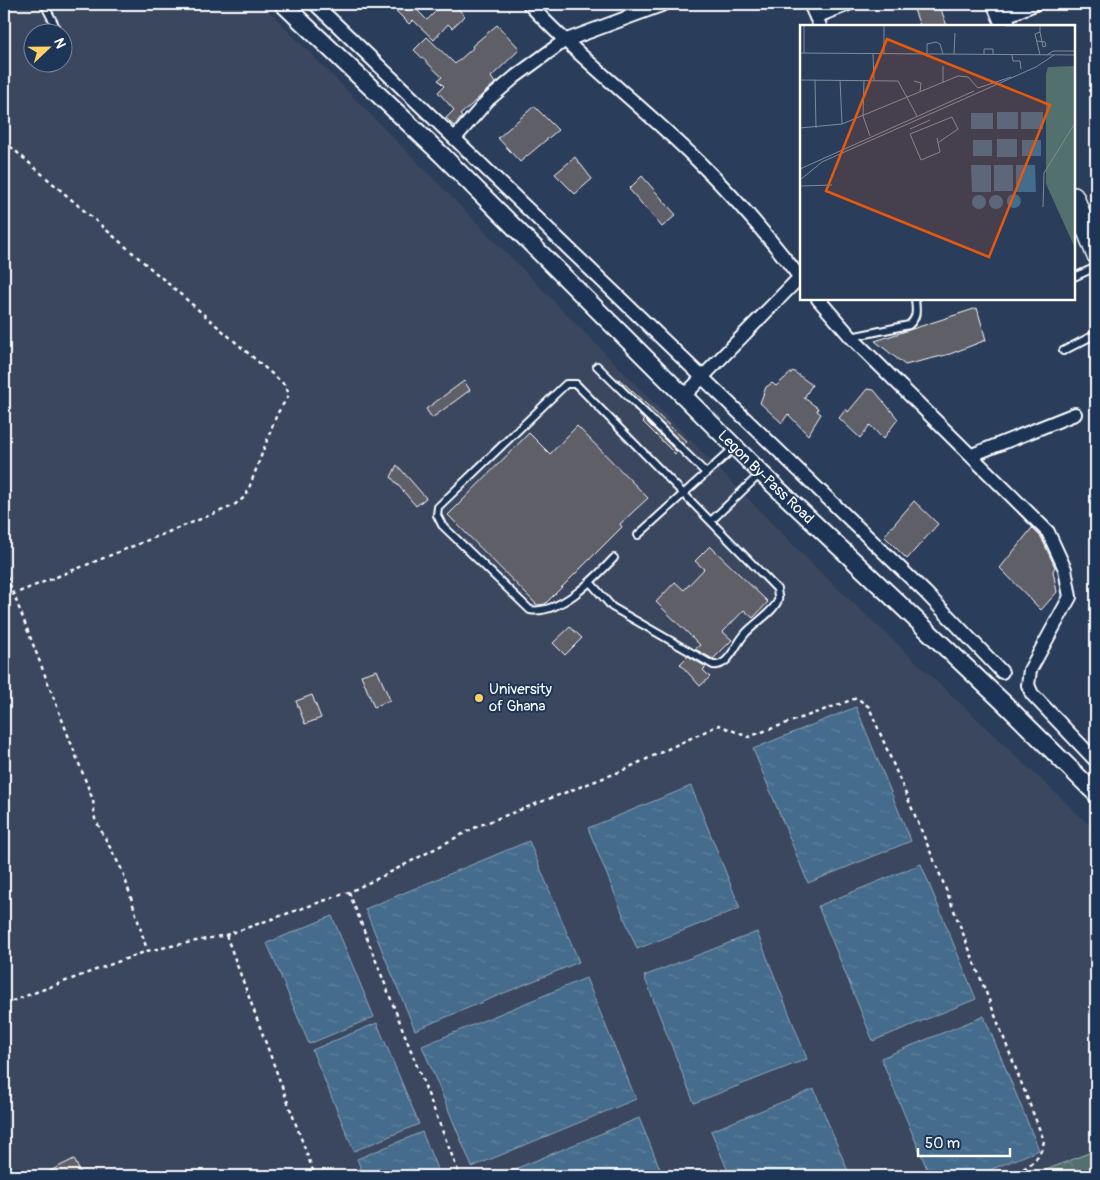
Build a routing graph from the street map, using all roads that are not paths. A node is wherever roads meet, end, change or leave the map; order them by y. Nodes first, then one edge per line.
1 (44, 4) edge
2 (283, 4) edge
3 (315, 4) edge
4 (529, 4) edge
5 (664, 4) edge
6 (810, 4) edge
7 (848, 4) edge
8 (1035, 4) edge
9 (1002, 16) edge
10 (53, 22) edge
11 (818, 22) edge
12 (564, 42) junction
13 (455, 138) junction
14 (1075, 200) edge
15 (1096, 254) edge
16 (1096, 267) edge
17 (800, 276) edge
18 (1075, 277) edge
19 (800, 278) edge
20 (819, 300) edge
21 (915, 300) edge
22 (1096, 334) edge
23 (851, 338) junction
24 (1063, 351) dead end
25 (597, 366) dead end
26 (702, 376) junction
27 (683, 397) junction
28 (1075, 414) dead end
29 (735, 447) junction
30 (972, 455) junction
31 (706, 473) junction
32 (761, 473) junction
33 (685, 492) junction
34 (712, 520) junction
35 (638, 535) dead end
36 (614, 558) dead end
37 (590, 582) junction
38 (1002, 672) dead end
39 (1096, 761) edge
40 (1096, 794) edge

1 - 10 lane
2 - 27 street, Legon By-Pass Road
3 - 13 street
4 - 12 street
5 - 12 street
6 - 11 street
7 - 11 street
8 - 9 street
12 - 13 street
12 - 17 street
13 - 26 street
14 - 15 main road
16 - 18 lane
19 - 26 street
20 - 23 street
21 - 23 lane
22 - 24 lane
23 - 30 street
25 - 31 lane
26 - 27 street
26 - 38 street
27 - 29 street, Legon By-Pass Road
28 - 30 street
29 - 31 lane
29 - 32 street, Legon By-Pass Road
30 - 39 street
31 - 33 lane
32 - 34 lane
32 - 40 street, Legon By-Pass Road
33 - 34 lane
33 - 35 lane
33 - 37 lane
34 - 37 lane
36 - 37 lane

